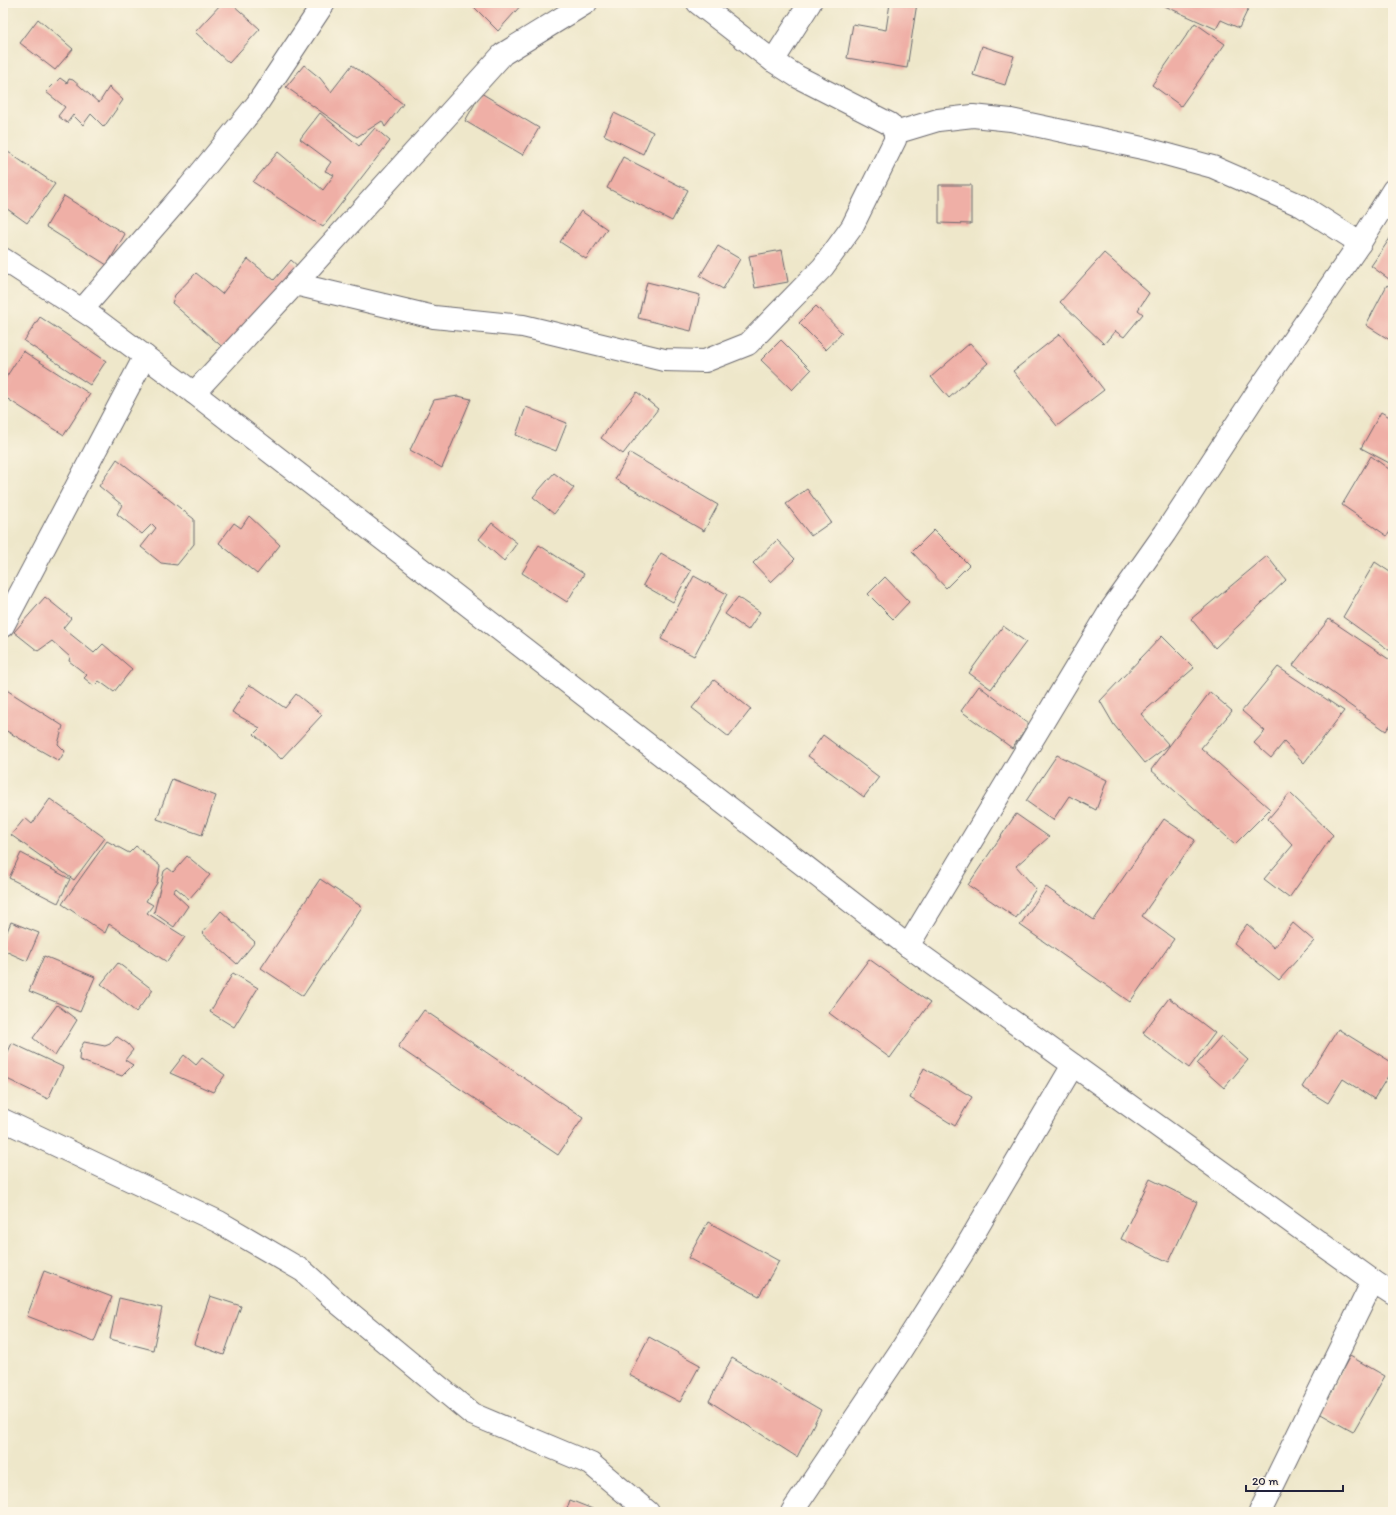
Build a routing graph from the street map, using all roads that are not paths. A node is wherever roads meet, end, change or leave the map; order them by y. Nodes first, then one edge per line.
1 (324, 3) edge
2 (586, 3) edge
3 (698, 3) edge
4 (810, 3) edge
5 (773, 61) junction
6 (895, 133) junction
7 (1393, 190) edge
8 (1360, 243) junction
9 (3, 259) edge
10 (295, 284) junction
11 (82, 310) junction
12 (145, 356) junction
13 (194, 393) junction
14 (3, 626) edge
15 (908, 946) junction
16 (1074, 1065) junction
17 (3, 1120) edge
18 (1373, 1281) junction
19 (1393, 1294) edge
20 (649, 1512) edge
21 (792, 1512) edge
22 (1260, 1512) edge

1 - 11 street
2 - 10 street
3 - 5 street
4 - 5 street
5 - 6 street
6 - 8 street
6 - 10 street
7 - 8 street
8 - 15 street
9 - 11 street
10 - 13 street
11 - 12 street
12 - 13 street
12 - 14 street
13 - 15 street
15 - 16 street
16 - 18 street
16 - 21 street
17 - 20 street
18 - 19 street
18 - 22 street

